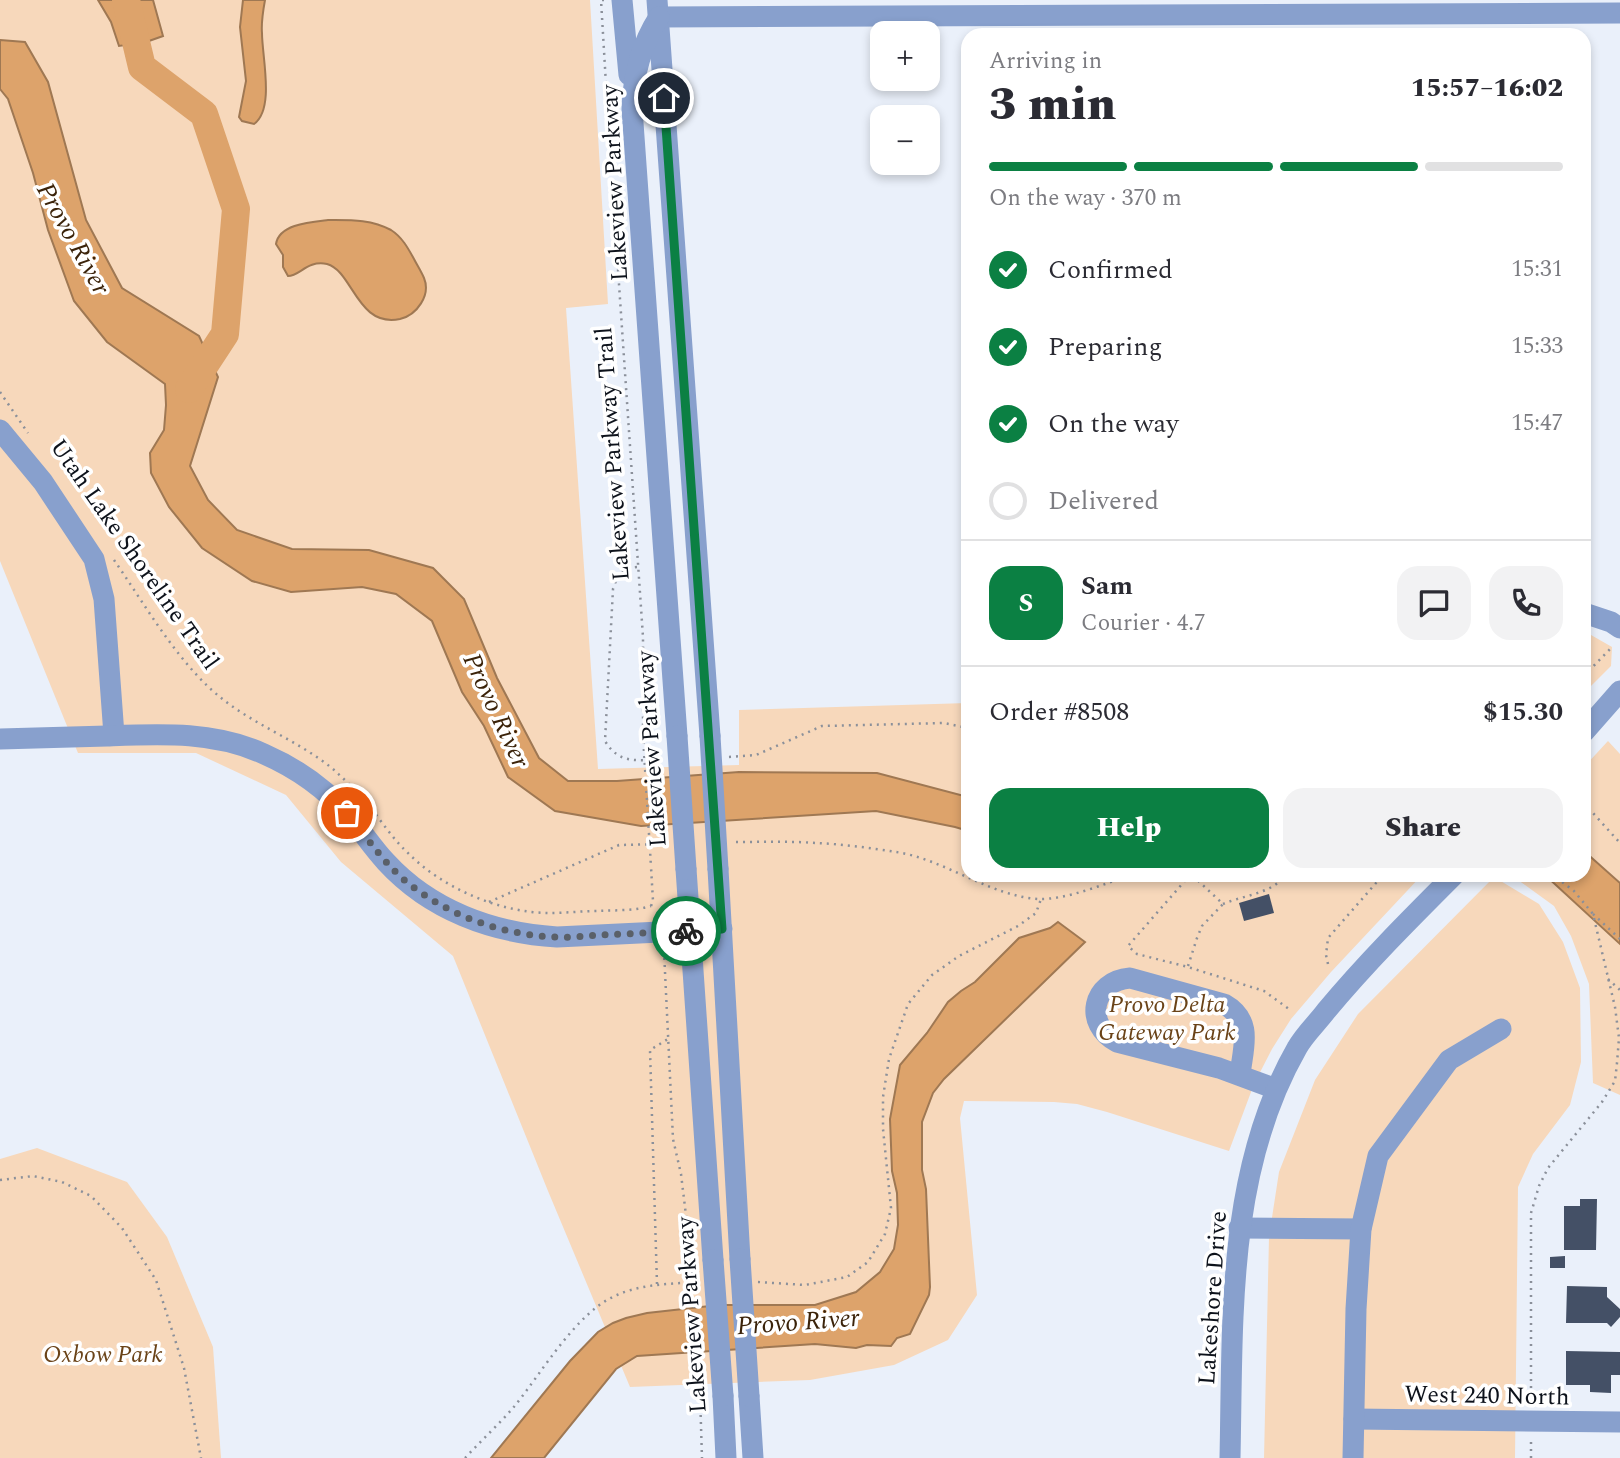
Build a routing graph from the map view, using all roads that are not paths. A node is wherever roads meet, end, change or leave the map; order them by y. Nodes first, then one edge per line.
1 (622, 0) edge
2 (658, 8) edge
3 (1620, 13) edge
4 (632, 108) junction
5 (0, 430) edge
6 (1591, 615) edge
7 (1616, 638) edge
8 (1620, 691) edge
9 (1591, 724) edge
10 (114, 735) junction
11 (0, 739) edge
12 (1447, 882) edge
13 (722, 929) junction
14 (690, 930) junction
15 (1501, 1029) dead end
16 (1240, 1075) junction
17 (1276, 1089) junction
18 (1239, 1227) junction
19 (1361, 1228) junction
20 (1353, 1419) junction
21 (1620, 1422) edge
22 (726, 1458) edge
23 (753, 1458) edge
24 (1230, 1458) edge
25 (1353, 1458) edge

1 - 4 street
2 - 3 street
2 - 4 street, Lakeview Parkway
2 - 13 street, bridge
4 - 14 street, Lakeview Parkway, bridge
5 - 10 street
6 - 7 street
8 - 9 street
10 - 11 street
10 - 14 street
12 - 17 street, Lakeshore Drive
13 - 14 street
13 - 23 street, bridge
14 - 22 street, Lakeview Parkway, bridge
15 - 19 street
16 - 16 street
16 - 17 street
17 - 18 street, Lakeshore Drive
18 - 19 street
18 - 24 street, Lakeshore Drive
19 - 20 street
20 - 21 street, West 240 North
20 - 25 street

